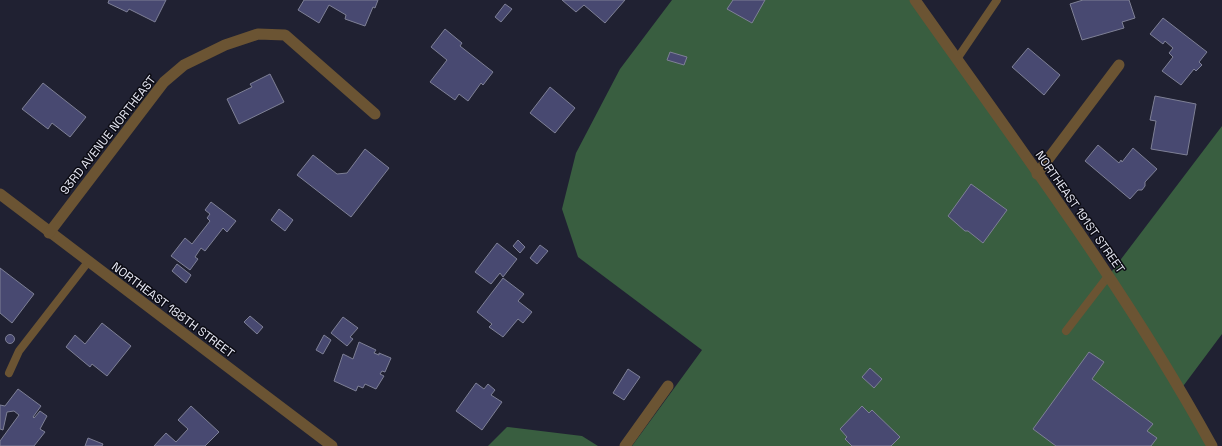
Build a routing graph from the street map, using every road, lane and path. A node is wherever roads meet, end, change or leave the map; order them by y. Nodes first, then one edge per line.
1 (915, 0) edge
2 (997, 0) edge
3 (957, 59) junction
4 (1119, 65) dead end
5 (375, 114) dead end
6 (1037, 174) junction
7 (0, 194) edge
8 (49, 233) junction
9 (88, 262) junction
10 (1109, 275) junction
11 (1066, 331) dead end
12 (9, 373) dead end
13 (668, 386) dead end
14 (332, 446) edge
15 (625, 446) edge
16 (1212, 446) edge

1 - 3 street, NORTHEAST 191ST STREET
2 - 3 lane
3 - 6 street, NORTHEAST 191ST STREET
4 - 6 street
5 - 8 street, 93RD AVENUE NORTHEAST
6 - 10 street, NORTHEAST 191ST STREET
7 - 8 street, NORTHEAST 188TH STREET
8 - 9 street, NORTHEAST 188TH STREET
9 - 12 lane
9 - 14 street, NORTHEAST 188TH STREET
10 - 11 lane
10 - 16 street, NORTHEAST 191ST STREET
13 - 15 street

